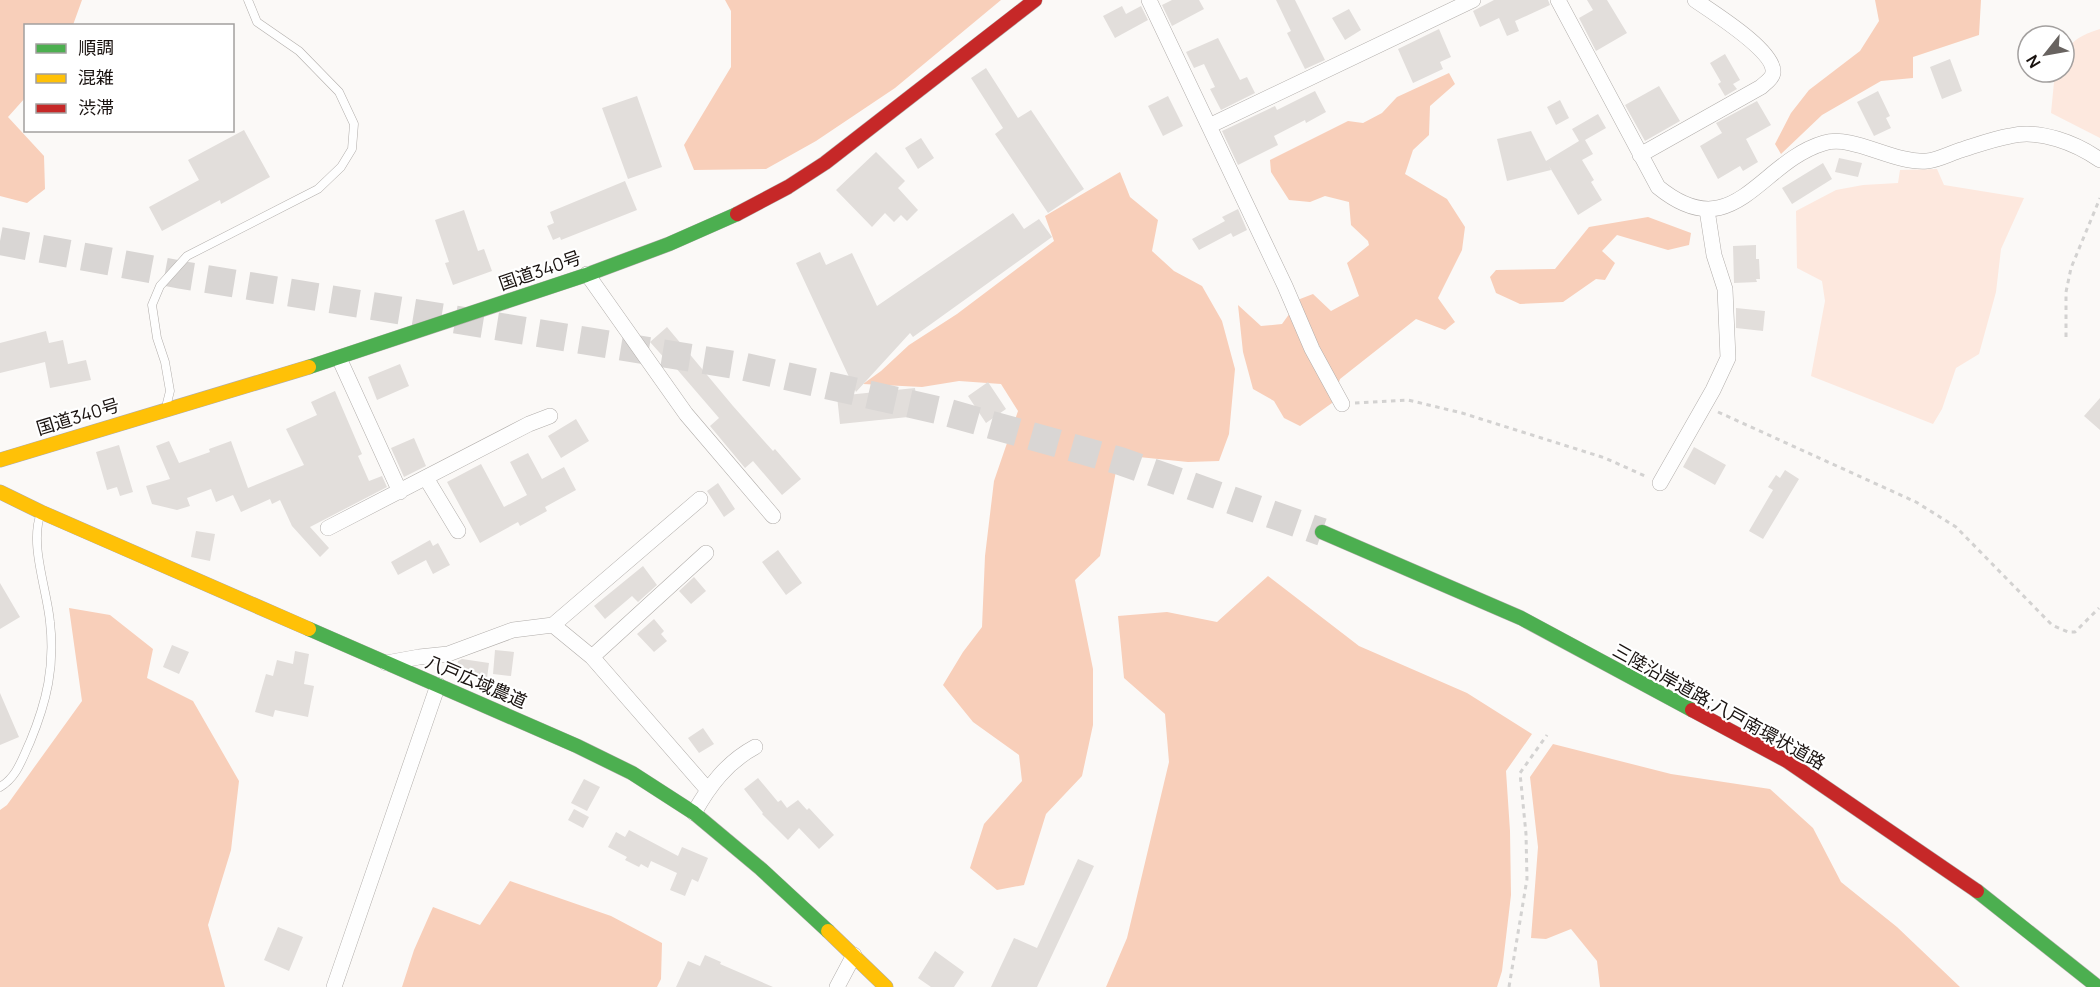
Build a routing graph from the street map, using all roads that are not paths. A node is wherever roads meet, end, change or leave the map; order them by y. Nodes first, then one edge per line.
1 (248, 0) edge
2 (1035, 0) edge
3 (1149, 0) edge
4 (1473, 0) edge
5 (1558, 0) edge
6 (1695, 0) edge
7 (1209, 126) junction
8 (1640, 155) junction
9 (2100, 160) edge
10 (1707, 210) junction
11 (587, 274) junction
12 (339, 358) junction
13 (1342, 404) road end
14 (166, 409) junction
15 (550, 416) dead end
16 (0, 460) edge
17 (426, 478) junction
18 (1660, 483) road end
19 (0, 492) edge
20 (400, 492) junction
21 (700, 499) dead end
22 (41, 512) junction
23 (773, 516) dead end
24 (328, 528) dead end
25 (458, 531) dead end
26 (1322, 532) tunnel mouth
27 (706, 553) dead end
28 (553, 625) junction
29 (592, 657) junction
30 (386, 663) junction
31 (438, 685) junction
32 (754, 747) dead end
33 (0, 787) edge
34 (707, 789) junction
35 (694, 813) junction
36 (854, 955) junction
37 (334, 987) edge
38 (837, 987) edge
39 (886, 987) edge
40 (2098, 987) edge

1 - 14 lane
2 - 11 main road, 国道340号
3 - 7 street
4 - 7 street
5 - 8 street
6 - 8 street
7 - 13 street
8 - 10 street
9 - 10 street
10 - 18 street
11 - 12 main road, 国道340号
11 - 23 street
12 - 14 main road, 国道340号
12 - 20 street
14 - 16 main road, 国道340号
15 - 17 street
17 - 20 street
17 - 25 street
19 - 22 main road, 八戸広域農道
20 - 24 street
21 - 28 street
22 - 30 main road, 八戸広域農道
22 - 33 lane
26 - 40 main road, 三陸沿岸道路;八戸南環状道路
27 - 29 street
28 - 29 street
28 - 30 street
29 - 34 street
30 - 31 main road, 八戸広域農道
31 - 35 main road, 八戸広域農道
31 - 37 street
32 - 34 street
34 - 35 street
35 - 36 main road, 八戸広域農道
36 - 38 street
36 - 39 main road, 八戸広域農道

